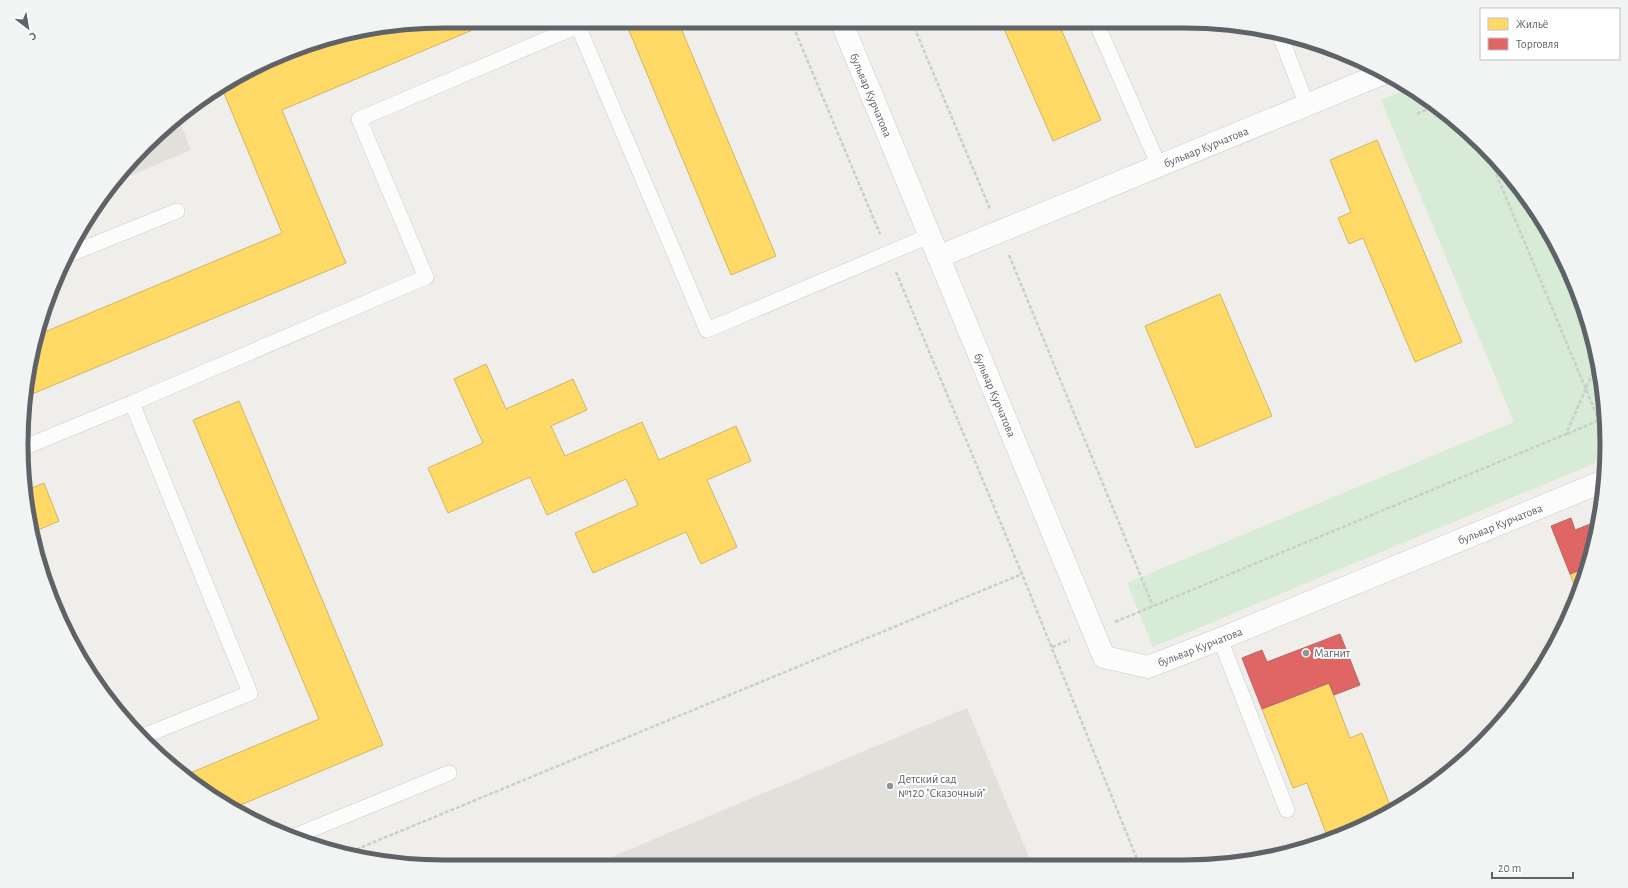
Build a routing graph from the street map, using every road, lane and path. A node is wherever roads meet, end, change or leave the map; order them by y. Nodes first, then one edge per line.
1 (573, 28) edge
2 (579, 28) edge
3 (794, 28) edge
4 (843, 28) edge
5 (915, 28) edge
6 (1099, 28) edge
7 (1282, 40) edge
8 (1377, 76) edge
9 (1307, 105) junction
10 (1429, 108) edge
11 (1417, 114) dead end
12 (1493, 165) edge
13 (1159, 166) junction
14 (177, 211) dead end
15 (1000, 232) junction
16 (929, 236) junction
17 (75, 252) edge
18 (888, 253) junction
19 (938, 257) junction
20 (1593, 372) edge
21 (1586, 388) junction
22 (132, 403) junction
23 (1599, 420) joint
24 (1566, 434) junction
25 (30, 445) dead end
26 (1598, 484) edge
27 (1022, 574) junction
28 (1153, 606) junction
29 (1093, 630) junction
30 (1220, 639) junction
31 (1052, 647) junction
32 (147, 735) edge
33 (449, 773) dead end
34 (1287, 810) dead end
35 (300, 834) edge
36 (354, 850) edge
37 (1137, 860) edge

1 - 22 lane
2 - 18 lane
3 - 18 path
4 - 16 street, бульвар Курчатова
5 - 15 path
6 - 13 lane
7 - 9 lane
8 - 9 street, бульвар Курчатова
9 - 13 street, бульвар Курчатова
10 - 11 path
12 - 21 path
13 - 15 street, бульвар Курчатова
14 - 17 lane
15 - 19 street, бульвар Курчатова
15 - 28 path
16 - 18 lane
16 - 19 street, бульвар Курчатова
18 - 27 path
19 - 29 street, бульвар Курчатова
20 - 21 path
21 - 23 path
21 - 24 path
22 - 25 lane
22 - 32 lane
23 - 24 path
24 - 28 path
26 - 30 street, бульвар Курчатова
27 - 31 path
27 - 36 path
28 - 29 path
29 - 30 street, бульвар Курчатова
29 - 31 path
30 - 34 lane
31 - 37 path
33 - 35 lane

